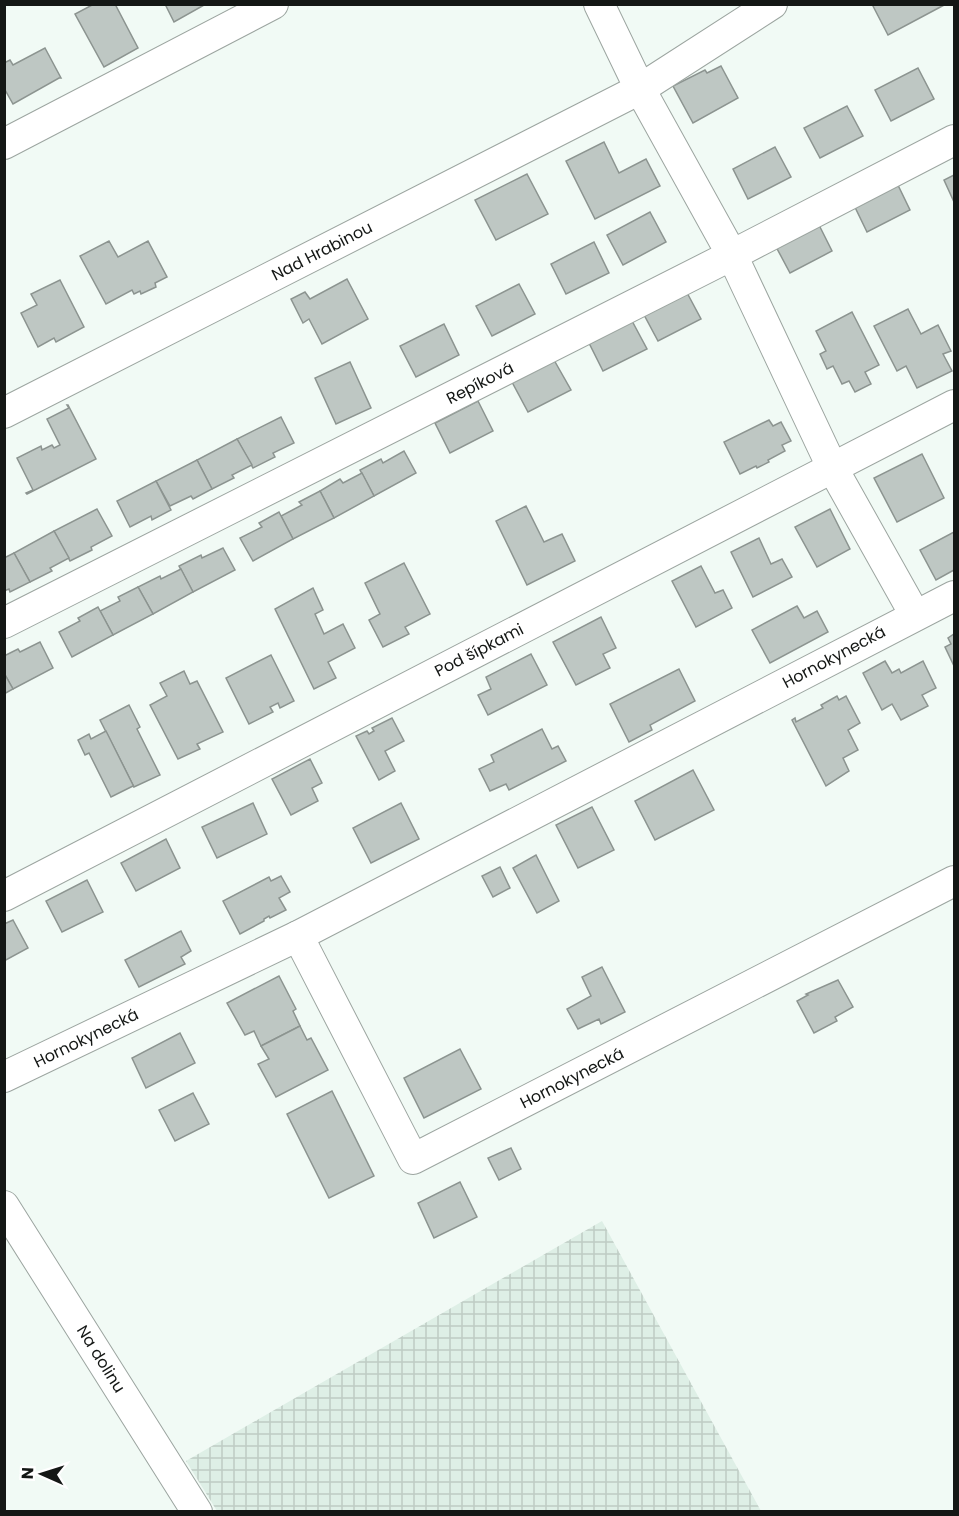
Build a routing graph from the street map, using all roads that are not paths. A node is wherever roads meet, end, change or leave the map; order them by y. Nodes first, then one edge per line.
1 (273, 4) edge
2 (599, 4) edge
3 (769, 5) edge
4 (640, 89) junction
5 (954, 140) edge
6 (4, 144) edge
7 (732, 255) junction
8 (954, 405) edge
9 (4, 413) edge
10 (832, 467) junction
11 (954, 596) edge
12 (915, 615) junction
13 (4, 623) edge
14 (954, 881) edge
15 (4, 896) edge
16 (298, 936) junction
17 (4, 1077) edge
18 (4, 1206) edge
19 (197, 1512) edge

1 - 6 street
2 - 4 street
3 - 4 street, Nad Hrabinou
4 - 7 street
4 - 9 street, Nad Hrabinou
5 - 7 street, Repíková
7 - 10 street
7 - 13 street, Repíková
8 - 10 street, Pod šípkami
10 - 12 street
10 - 15 street, Pod šípkami
11 - 12 street, Hornokynecká
12 - 16 street, Hornokynecká
14 - 16 street, Hornokynecká
16 - 17 street, Hornokynecká
18 - 19 street, Na dolinu

